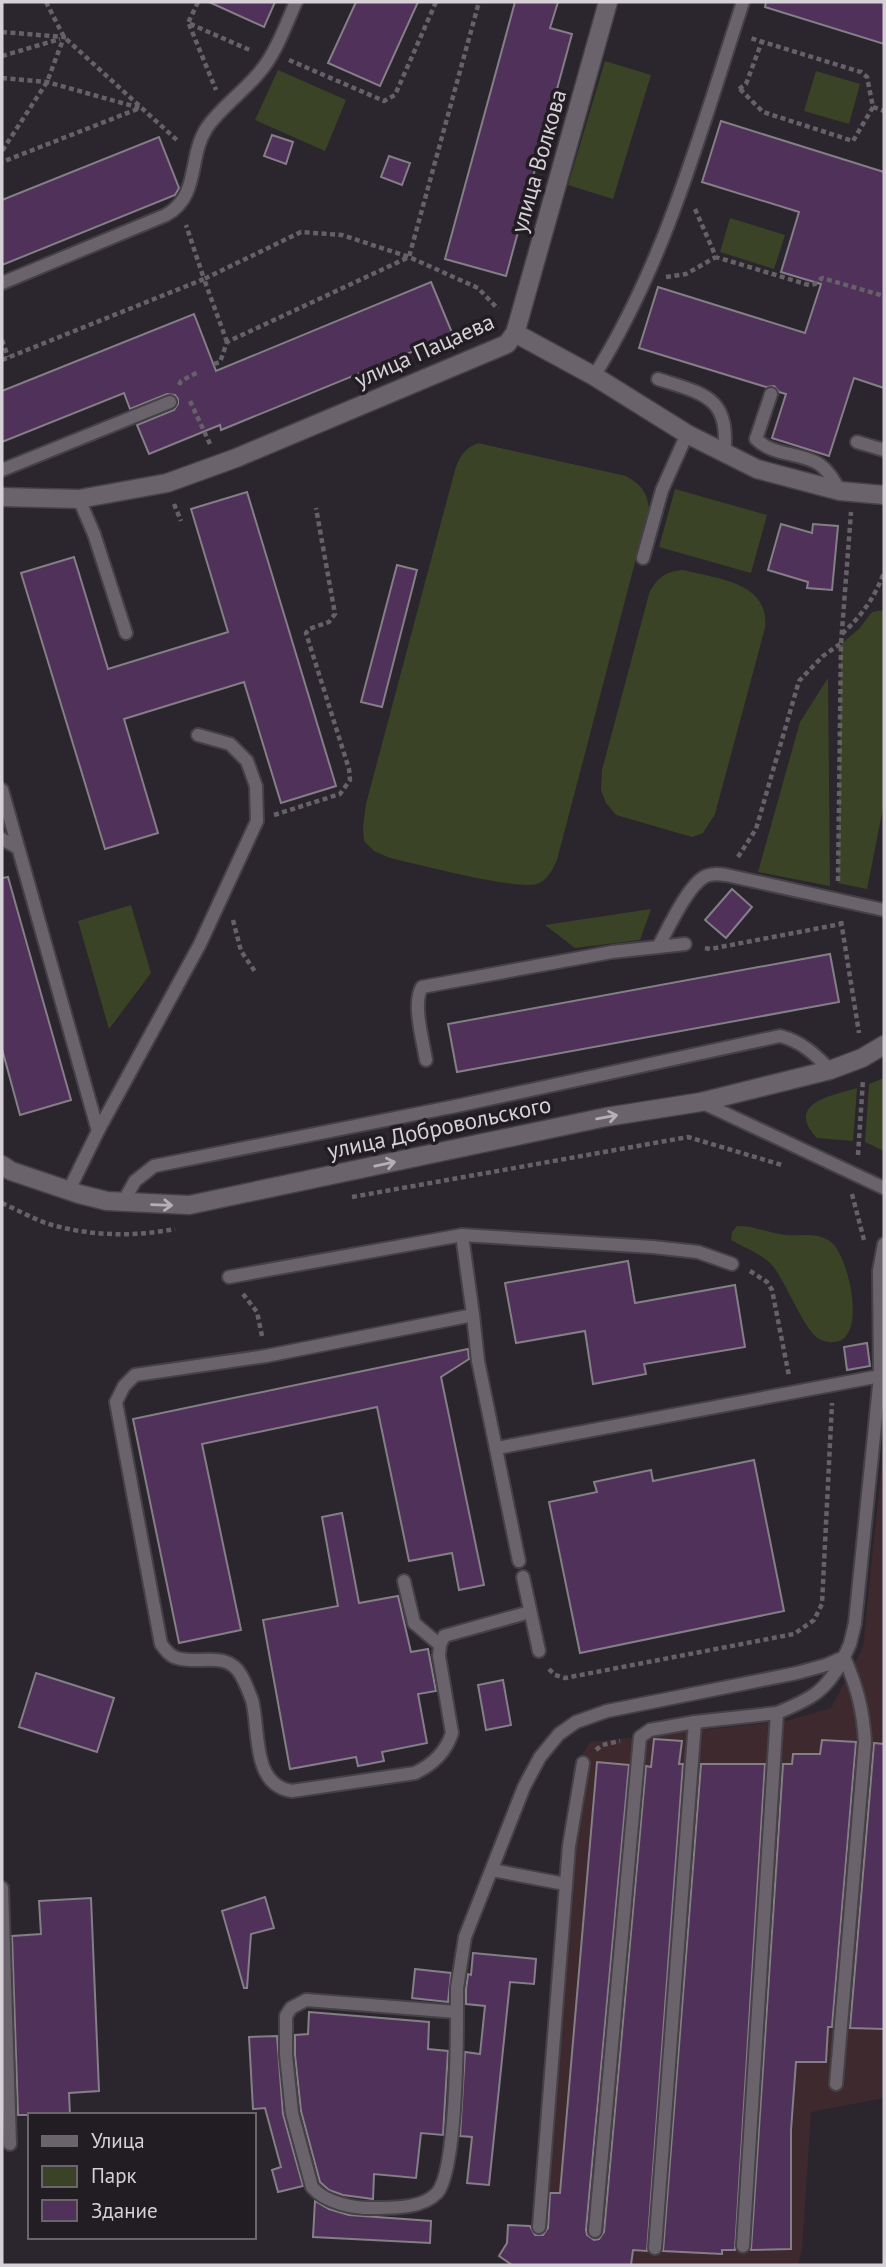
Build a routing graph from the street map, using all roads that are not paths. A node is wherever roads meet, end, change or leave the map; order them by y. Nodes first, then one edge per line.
1 (296, 2) edge
2 (608, 2) edge
3 (743, 2) edge
4 (2, 283) edge
5 (515, 333) junction
6 (594, 376) junction
7 (658, 379) dead end
8 (771, 394) dead end
9 (170, 402) dead end
10 (687, 435) junction
11 (857, 442) dead end
12 (884, 450) edge
13 (724, 454) junction
14 (2, 470) edge
15 (846, 492) junction
16 (884, 495) edge
17 (2, 497) edge
18 (79, 499) junction
19 (643, 558) dead end
20 (126, 633) dead end
21 (198, 735) dead end
22 (2, 790) edge
23 (2, 839) edge
24 (18, 848) junction
25 (884, 910) edge
26 (685, 944) road end
27 (658, 947) junction
28 (884, 1045) edge
29 (426, 1060) dead end
30 (830, 1070) junction
31 (701, 1102) junction
32 (98, 1131) junction
33 (2, 1165) edge
34 (884, 1188) edge
35 (69, 1190) junction
36 (123, 1202) junction
37 (463, 1235) junction
38 (884, 1244) edge
39 (732, 1264) road end
40 (229, 1277) dead end
41 (473, 1315) junction
42 (880, 1376) junction
43 (497, 1448) junction
44 (519, 1561) dead end
45 (523, 1577) dead end
46 (404, 1581) dead end
47 (530, 1612) junction
48 (440, 1646) junction
49 (539, 1651) road end
50 (844, 1657) junction
51 (777, 1713) junction
52 (695, 1722) junction
53 (583, 1763) road end
54 (492, 1870) junction
55 (565, 1884) junction
56 (2, 1888) edge
57 (457, 2012) junction
58 (836, 2084) dead end
59 (10, 2144) dead end
60 (539, 2227) dead end
61 (595, 2231) dead end
62 (743, 2246) dead end
63 (655, 2248) dead end

1 - 4 lane
2 - 5 street, улица Волкова
3 - 6 lane
5 - 6 street, улица Пацаева
5 - 18 street, улица Пацаева
6 - 10 street, улица Пацаева
7 - 13 lane
8 - 15 lane
9 - 14 lane
10 - 13 street, улица Пацаева
10 - 19 lane
11 - 12 lane
13 - 15 street, улица Пацаева
15 - 16 street, улица Пацаева
17 - 18 street, улица Пацаева
18 - 20 lane
21 - 32 lane
22 - 24 lane
23 - 24 lane
24 - 32 lane
25 - 27 lane
26 - 27 lane
27 - 29 lane
28 - 30 street, улица Добровольского
30 - 31 street, улица Добровольского
30 - 36 lane
31 - 34 lane
36 -> 31 street, улица Добровольского
32 - 35 lane
33 - 35 street, улица Добровольского
35 - 36 street, улица Добровольского
37 - 39 lane
37 - 40 lane
37 - 41 lane
38 - 42 lane
41 - 43 lane
41 - 48 lane
42 - 43 lane
42 - 50 lane
43 - 44 lane
45 - 47 lane
46 - 48 lane
47 - 48 lane
47 - 49 lane
50 - 51 lane
50 - 54 lane
50 - 58 lane
51 - 52 lane
51 - 62 lane
52 - 61 lane
52 - 63 lane
53 - 55 lane
54 - 55 lane
54 - 57 lane
55 - 60 lane
56 - 59 lane
57 - 57 lane

